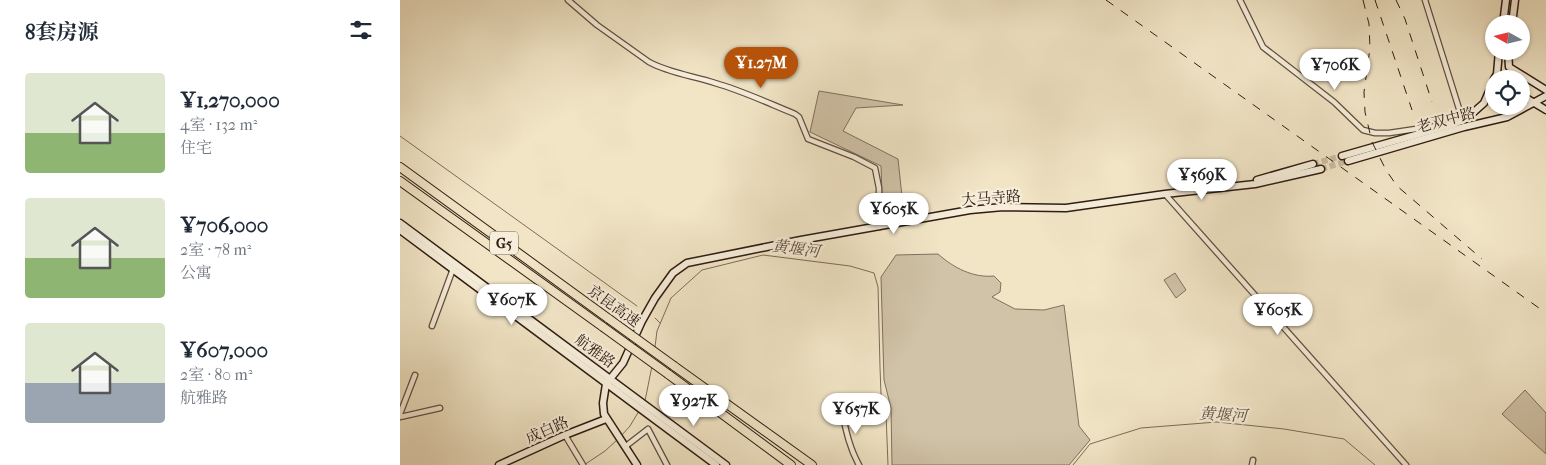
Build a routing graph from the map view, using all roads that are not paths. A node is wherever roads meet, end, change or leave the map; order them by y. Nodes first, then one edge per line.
1 (568, 0) edge
2 (1240, 0) edge
3 (1424, 0) edge
4 (1506, 0) edge
5 (1515, 0) edge
6 (1504, 15) edge
7 (1513, 15) edge
8 (1509, 60) edge
9 (1546, 90) edge
10 (1546, 96) edge
11 (1530, 100) edge
12 (1485, 101) edge
13 (1535, 103) junction
14 (1546, 110) edge
15 (1466, 119) junction
16 (1454, 124) junction
17 (1342, 156) tunnel mouth
18 (1348, 161) tunnel mouth
19 (1313, 164) tunnel mouth
20 (400, 167) edge
21 (1321, 169) tunnel mouth
22 (400, 181) edge
23 (1237, 186) junction
24 (1165, 194) junction
25 (400, 223) edge
26 (879, 227) junction
27 (400, 230) edge
28 (453, 269) junction
29 (432, 326) dead end
30 (415, 375) dead end
31 (608, 381) junction
32 (440, 408) dead end
33 (647, 409) junction
34 (842, 409) dead end
35 (400, 415) edge
36 (606, 420) junction
37 (565, 435) junction
38 (624, 444) junction
39 (582, 464) edge
40 (499, 465) edge
41 (637, 465) edge
42 (668, 465) edge
43 (716, 465) edge
44 (726, 465) edge
45 (791, 465) edge
46 (812, 465) edge
47 (859, 465) edge
48 (1406, 465) edge

1 - 26 street
2 - 16 street
3 - 15 street
4 - 6 street
5 - 7 street
8 - 9 street
10 - 13 street, 老双中路
11 - 13 street
12 - 15 street, 老双中路
13 - 14 street
13 - 18 street, 老双中路
15 - 16 street, 老双中路
16 - 17 street, 老双中路
19 - 23 street
20 - 46 highway, 京昆高速 / G5, bridge
21 - 23 street
22 - 45 highway, 京昆高速 / G5, bridge
23 - 24 street
24 - 26 street, 大马寺路
24 - 48 street
25 - 31 street, 航雅路
26 - 31 street, 大马寺路
27 - 28 street, 航雅路
28 - 29 street
28 - 31 street, 航雅路
30 - 35 street
31 - 33 street, 航雅路
31 - 36 street
32 - 35 street
33 - 43 street, 航雅路
33 - 44 street, 航雅路
34 - 47 street
36 - 37 street, 成白路
36 - 38 street
37 - 39 street
37 - 40 street, 成白路
38 - 41 street
38 - 42 street

